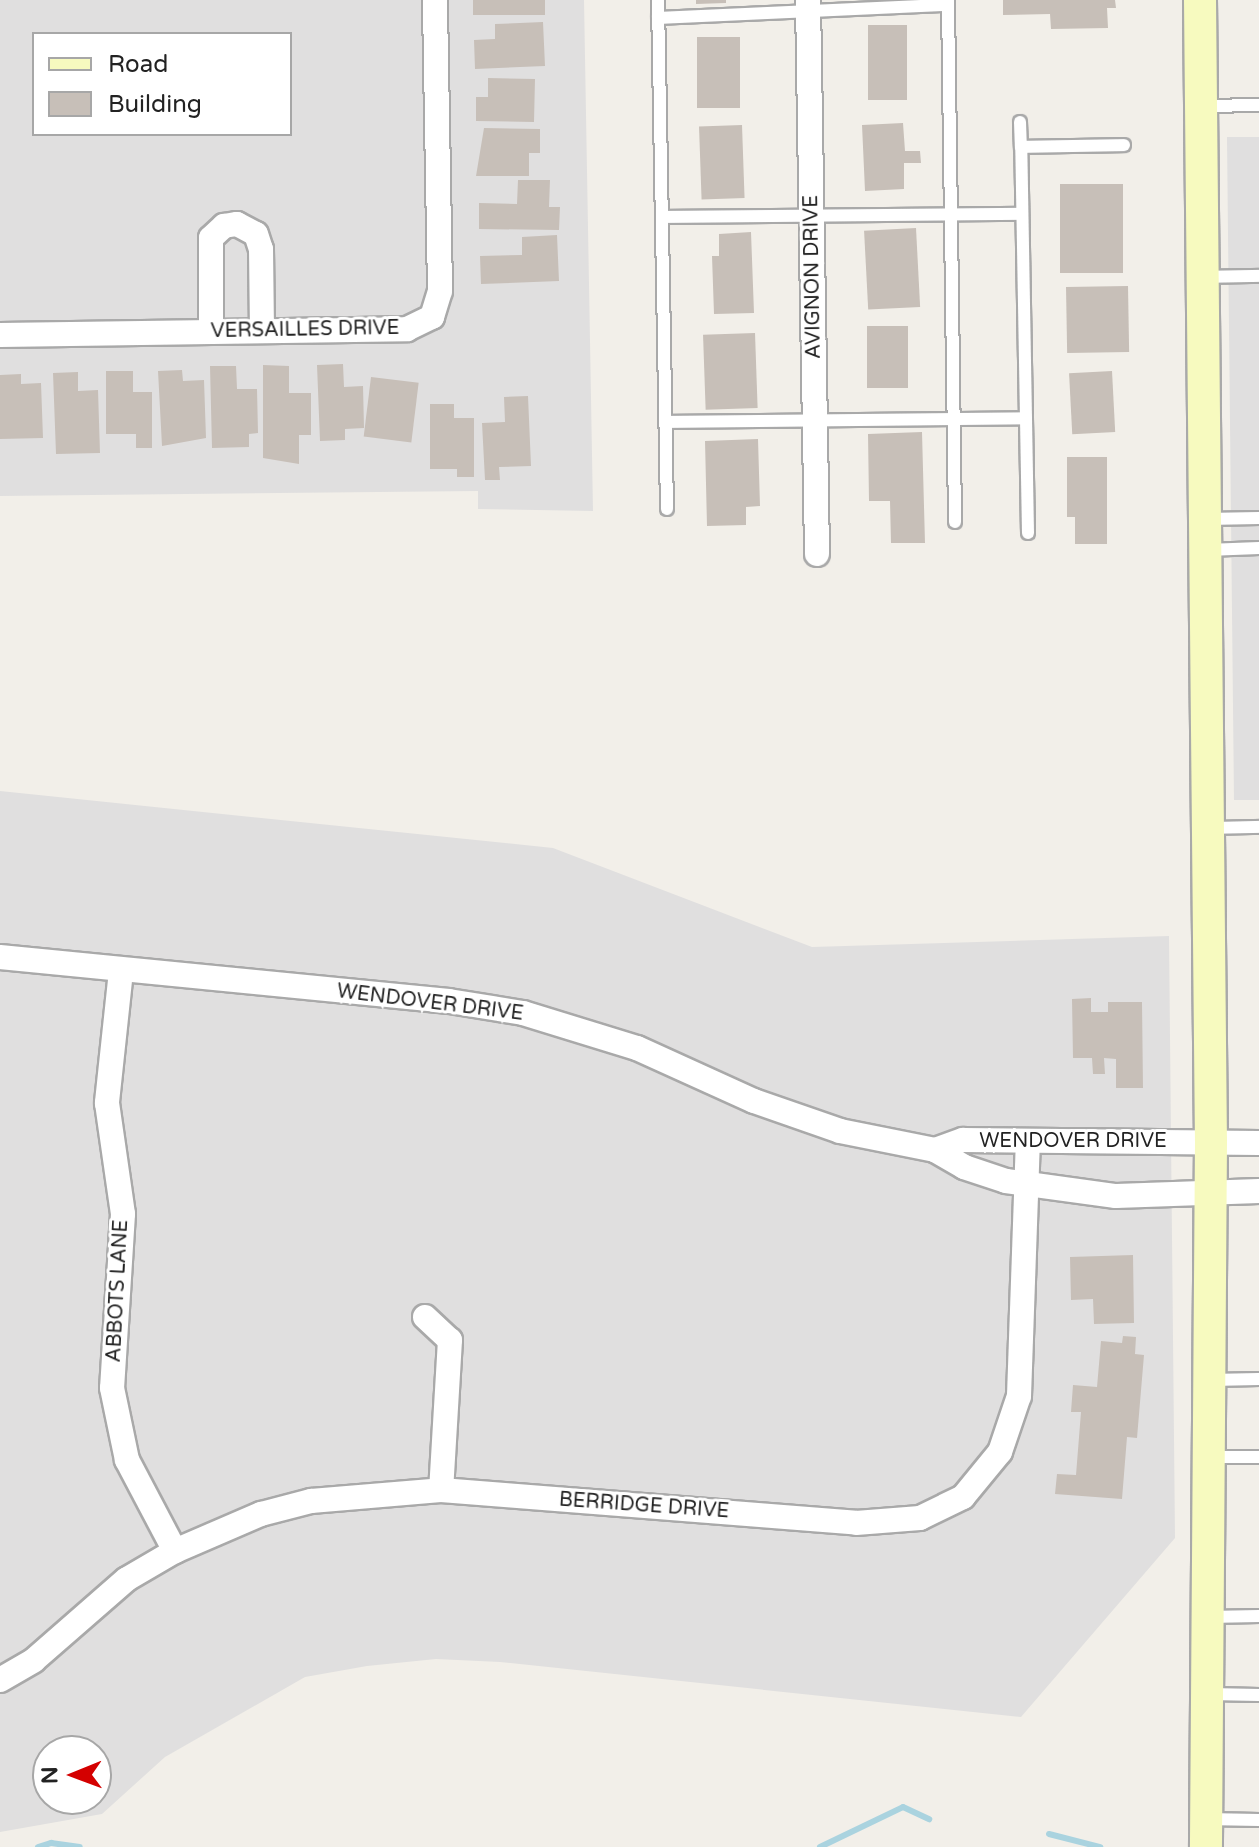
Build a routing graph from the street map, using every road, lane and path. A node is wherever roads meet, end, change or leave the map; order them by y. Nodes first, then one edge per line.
1 (435, 0) edge
2 (658, 0) edge
3 (1200, 0) edge
4 (948, 3) edge
5 (808, 6) edge
6 (658, 18) junction
7 (1259, 105) edge
8 (1201, 107) junction
9 (1020, 122) dead end
10 (1124, 145) dead end
11 (1021, 147) junction
12 (952, 214) junction
13 (1022, 214) junction
14 (812, 215) junction
15 (664, 217) junction
16 (1259, 276) edge
17 (1202, 277) junction
18 (262, 330) junction
19 (211, 331) junction
20 (0, 335) edge
21 (954, 417) junction
22 (1026, 418) junction
23 (815, 419) junction
24 (666, 422) junction
25 (667, 509) dead end
26 (1259, 518) edge
27 (955, 522) dead end
28 (1028, 533) dead end
29 (1204, 534) junction
30 (1259, 548) edge
31 (817, 554) dead end
32 (1259, 827) edge
33 (1207, 828) junction
34 (0, 957) edge
35 (121, 971) junction
36 (1028, 1141) junction
37 (1211, 1141) junction
38 (1259, 1143) edge
39 (935, 1150) junction
40 (1024, 1185) junction
41 (1259, 1191) edge
42 (1211, 1194) junction
43 (425, 1317) dead end
44 (1259, 1379) edge
45 (1211, 1380) junction
46 (1209, 1457) junction
47 (1259, 1457) edge
48 (441, 1490) junction
49 (175, 1551) junction
50 (1259, 1616) edge
51 (1208, 1617) junction
52 (0, 1680) edge
53 (1208, 1694) junction
54 (1259, 1695) edge
55 (1259, 1820) edge
56 (1206, 1833) edge

1 - 18 street, VERSAILLES DRIVE
2 - 6 lane
3 - 8 main road
4 - 5 lane
4 - 12 lane
5 - 6 lane
5 - 14 street, AVIGNON DRIVE
6 - 15 lane
7 - 8 lane
8 - 17 main road
9 - 11 lane
10 - 11 lane
11 - 13 lane
12 - 13 lane
12 - 14 lane
12 - 21 lane
13 - 22 lane
14 - 15 lane
14 - 23 street, AVIGNON DRIVE
15 - 24 lane
16 - 17 lane
17 - 29 main road
18 - 19 street, VERSAILLES DRIVE
18 - 19 street
19 - 20 street, VERSAILLES DRIVE
21 - 22 lane
21 - 23 lane
21 - 27 lane
22 - 28 lane
23 - 24 lane
23 - 31 street, AVIGNON DRIVE
24 - 25 lane
26 - 29 lane
29 - 30 lane
29 - 33 main road
32 - 33 lane
33 - 37 main road
34 - 35 street, WENDOVER DRIVE
35 - 39 street, WENDOVER DRIVE
35 - 49 street, ABBOTS LANE
36 - 37 street, WENDOVER DRIVE
36 - 39 street, WENDOVER DRIVE
36 - 40 street, BERRIDGE DRIVE
37 - 38 street, WENDOVER DRIVE
37 - 42 main road
39 - 40 street, WENDOVER DRIVE
40 - 42 street, WENDOVER DRIVE
40 - 48 street, BERRIDGE DRIVE
41 - 42 street, WENDOVER DRIVE
42 - 45 main road
43 - 48 street
44 - 45 lane
45 - 46 main road
46 - 47 lane
46 - 51 main road
48 - 49 street, BERRIDGE DRIVE
49 - 52 street, BERRIDGE DRIVE
50 - 51 lane
51 - 53 main road
53 - 54 lane
53 - 56 main road
55 - 56 lane

